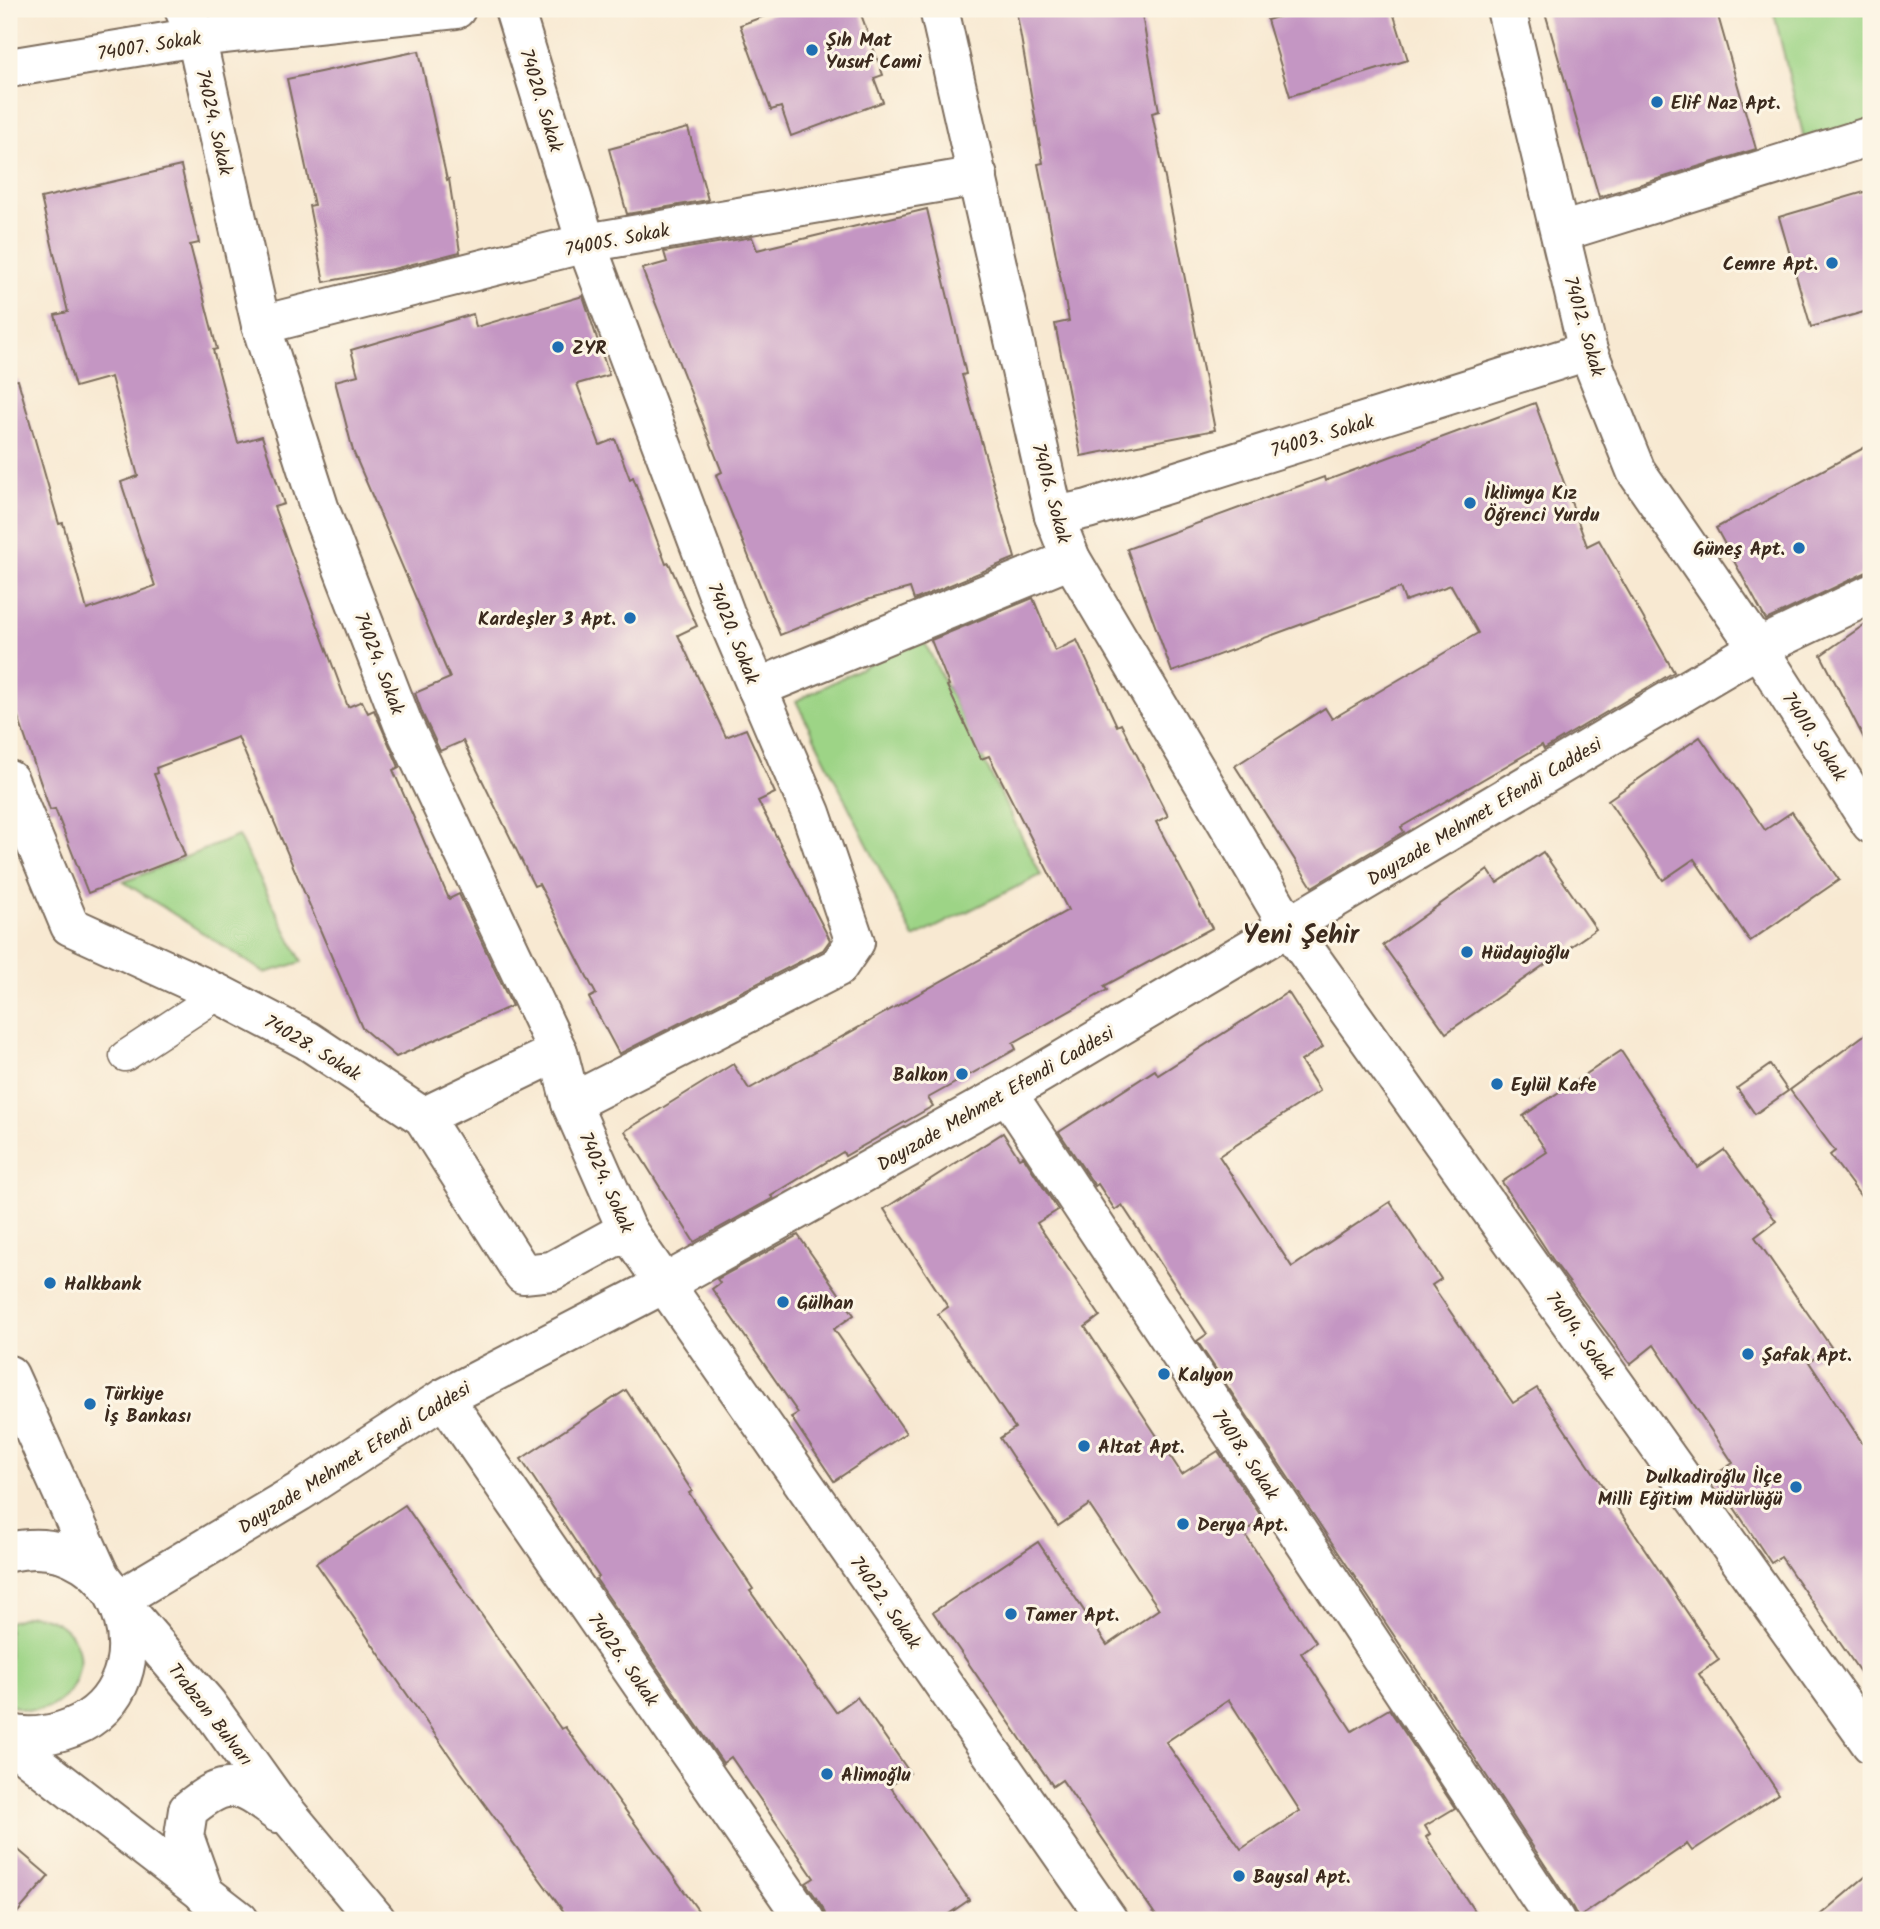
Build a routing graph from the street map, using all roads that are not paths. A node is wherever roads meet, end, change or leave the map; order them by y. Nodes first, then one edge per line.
1 (456, 9) edge
2 (514, 9) edge
3 (939, 9) edge
4 (1506, 9) edge
5 (190, 23) edge
6 (9, 68) edge
7 (1871, 136) edge
8 (978, 176) junction
9 (1561, 232) junction
10 (586, 243) junction
11 (261, 325) junction
12 (1588, 351) junction
13 (1054, 516) junction
14 (1071, 559) junction
15 (1871, 594) edge
16 (1758, 648) junction
17 (757, 688) junction
18 (9, 780) edge
19 (1871, 824) edge
20 (1289, 927) junction
21 (219, 994) junction
22 (558, 1052) junction
23 (125, 1056) dead end
24 (1007, 1093) junction
25 (571, 1102) junction
26 (423, 1117) junction
27 (627, 1230) junction
28 (664, 1284) junction
29 (9, 1375) edge
30 (444, 1398) junction
31 (9, 1552) edge
32 (109, 1588) junction
33 (9, 1733) edge
34 (9, 1742) edge
35 (1871, 1744) edge
36 (302, 1831) junction
37 (205, 1895) junction
38 (239, 1920) edge
39 (376, 1920) edge
40 (805, 1920) edge
41 (1108, 1920) edge
42 (1556, 1920) edge

1 - 5 street, 74007. Sokak
2 - 10 street, 74020. Sokak
3 - 8 street, 74016. Sokak
4 - 9 street, 74012. Sokak
5 - 6 street, 74007. Sokak
5 - 11 street, 74024. Sokak
7 - 9 street
8 - 10 street, 74005. Sokak
8 - 13 street, 74016. Sokak
9 - 12 street, 74012. Sokak
10 - 11 street, 74005. Sokak
10 - 17 street, 74020. Sokak
11 - 22 street, 74024. Sokak
12 - 13 street, 74003. Sokak
12 - 16 street, 74012. Sokak
13 - 14 street, 74016. Sokak
14 - 17 street
14 - 20 street, 74016. Sokak
15 - 16 street, Dayızade Mehmet Efendi Caddesi
16 - 19 street, 74010. Sokak
16 - 20 street, Dayızade Mehmet Efendi Caddesi
17 - 25 street, 74020. Sokak
18 - 21 street, 74028. Sokak
20 - 24 street, Dayızade Mehmet Efendi Caddesi
20 - 35 street, 74014. Sokak
21 - 23 street
21 - 26 street, 74028. Sokak
22 - 25 street, 74024. Sokak
22 - 26 street
24 - 28 street, Dayızade Mehmet Efendi Caddesi
24 - 42 street, 74018. Sokak
25 - 27 street, 74024. Sokak
26 - 27 street, 74028. Sokak
27 - 28 street, 74024. Sokak
28 - 30 street, Dayızade Mehmet Efendi Caddesi
28 - 41 street, 74022. Sokak
29 - 32 street
30 - 32 street, Dayızade Mehmet Efendi Caddesi
30 - 40 street, 74026. Sokak
31 - 32 street
32 - 33 street
32 - 36 street, Trabzon Bulvarı
34 - 37 street
36 - 37 street, Trabzon Bulvarı
36 - 39 street, Trabzon Bulvarı
37 - 38 street

